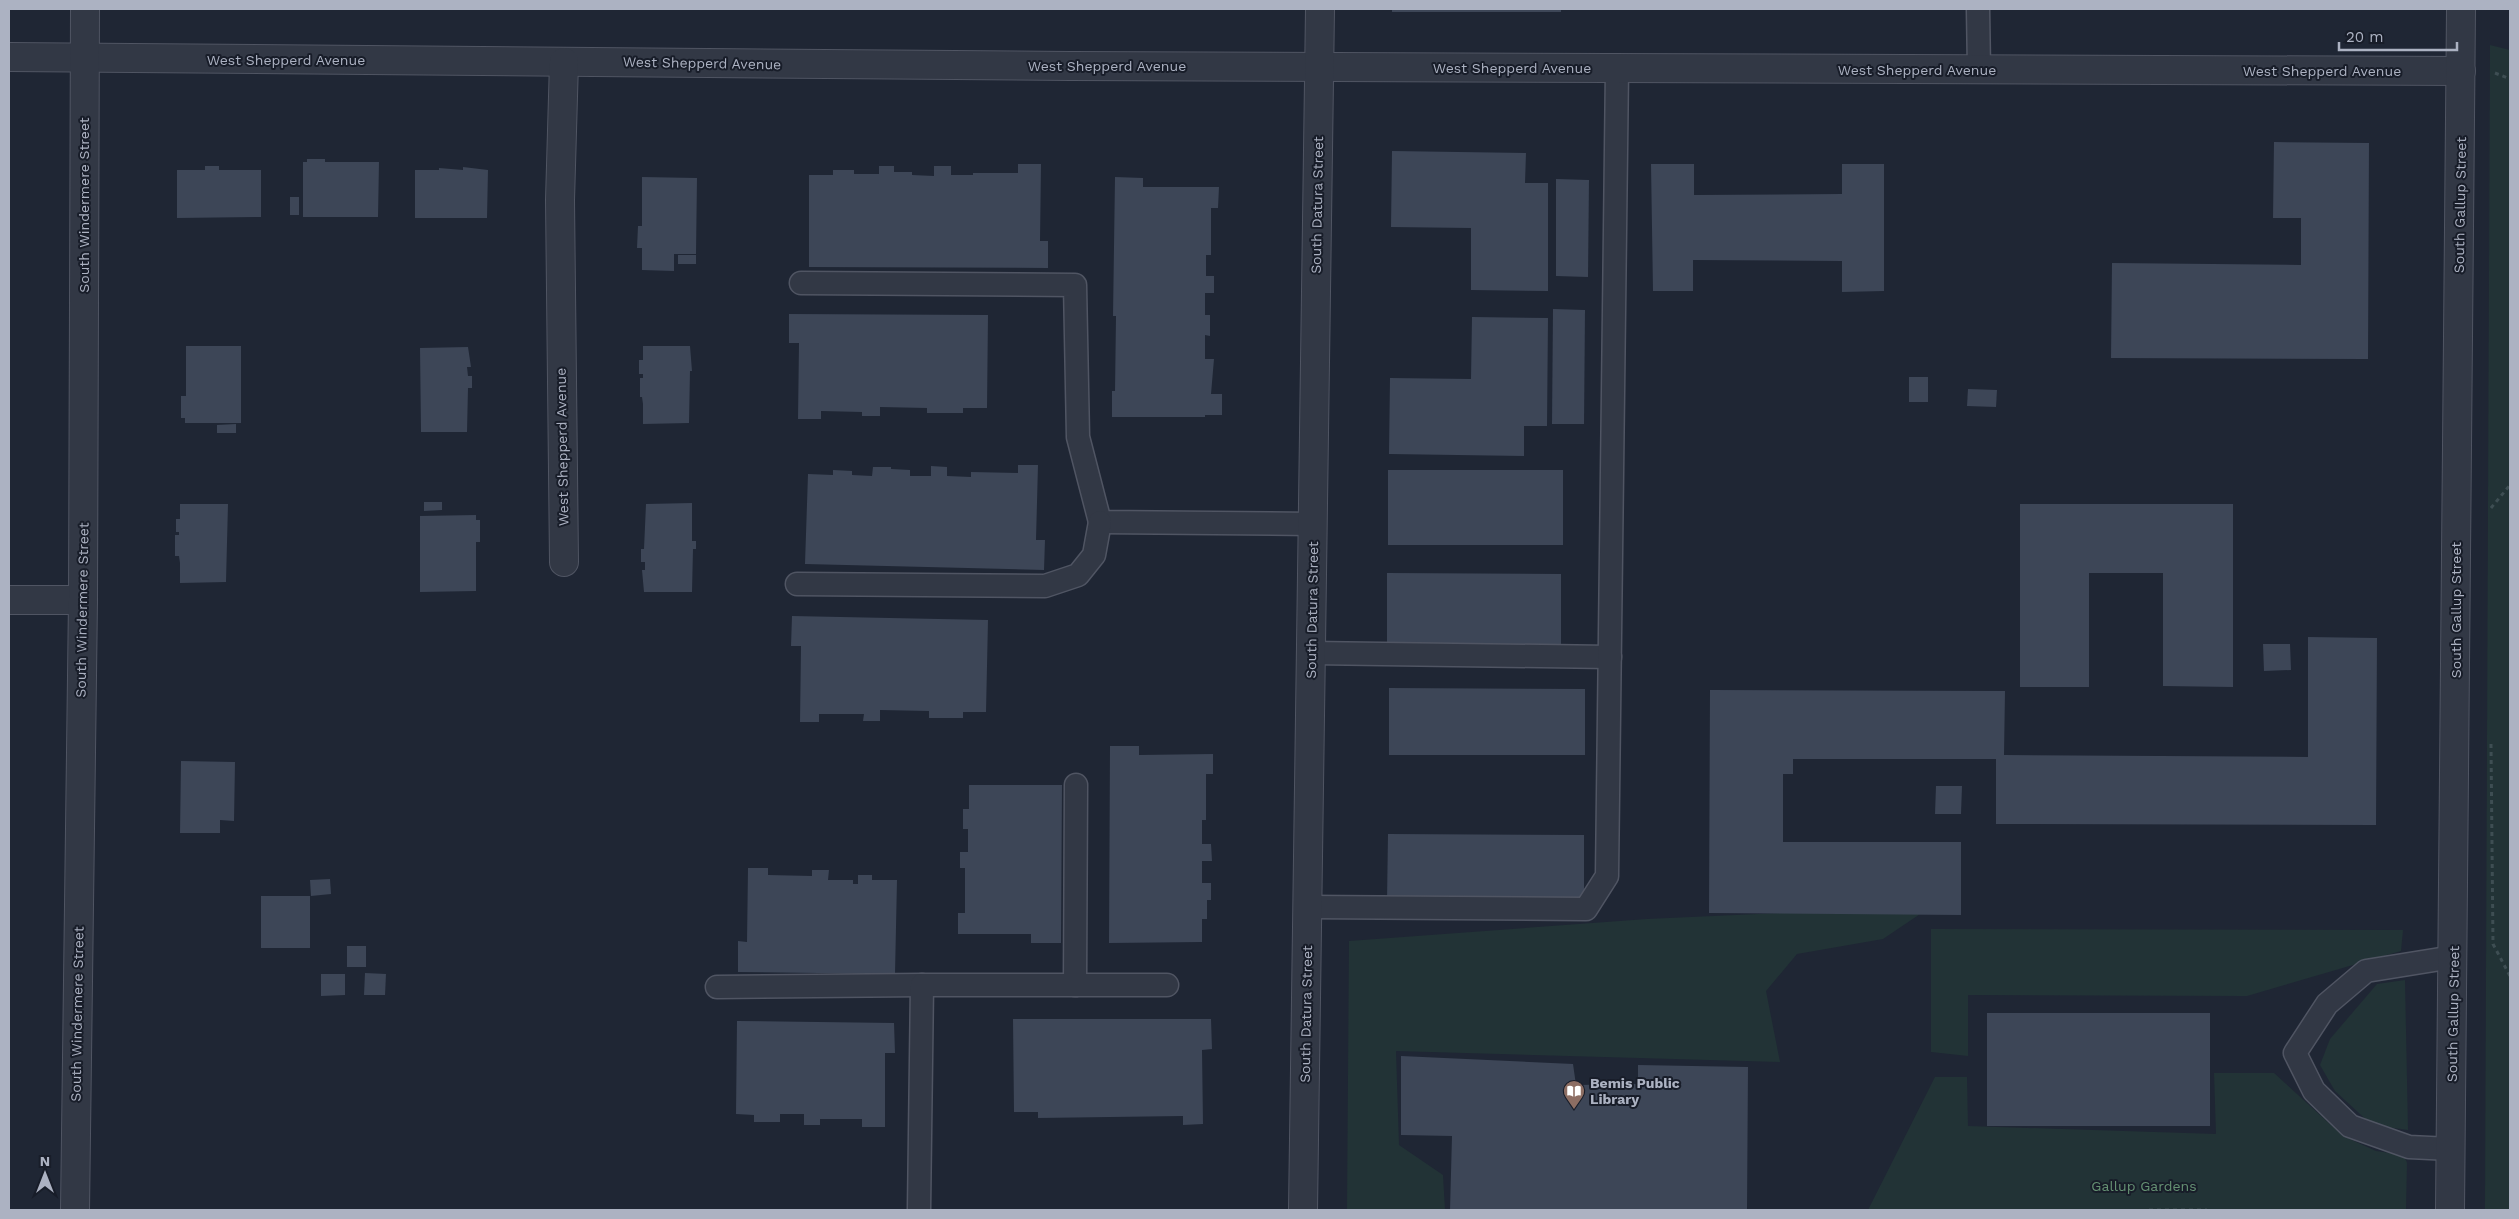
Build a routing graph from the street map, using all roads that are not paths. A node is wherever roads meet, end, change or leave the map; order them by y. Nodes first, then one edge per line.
1 (85, 9) edge
2 (1320, 9) edge
3 (1978, 9) edge
4 (2462, 9) edge
5 (9, 57) edge
6 (85, 58) junction
7 (564, 62) junction
8 (1319, 68) junction
9 (1617, 69) junction
10 (1979, 70) junction
11 (2461, 72) junction
12 (800, 283) dead end
13 (1100, 522) junction
14 (1313, 524) junction
15 (564, 562) dead end
16 (798, 584) dead end
17 (9, 600) edge
18 (83, 600) junction
19 (1311, 653) junction
20 (1610, 656) junction
21 (1076, 785) dead end
22 (1307, 908) junction
23 (2453, 957) junction
24 (922, 986) junction
25 (1075, 986) junction
26 (1167, 986) dead end
27 (717, 987) dead end
28 (2451, 1149) junction
29 (75, 1210) edge
30 (919, 1210) edge
31 (1303, 1210) edge
32 (2450, 1210) edge

1 - 6 street, South Windermere Street
2 - 8 street, South Datura Street
3 - 10 lane
4 - 11 street, South Gallup Street
5 - 6 street, West Shepperd Avenue
6 - 7 street, West Shepperd Avenue
6 - 18 street, South Windermere Street
7 - 8 street, West Shepperd Avenue
7 - 15 street, West Shepperd Avenue
8 - 9 street, West Shepperd Avenue
8 - 14 street, South Datura Street
9 - 10 street, West Shepperd Avenue
9 - 20 lane
10 - 11 street, West Shepperd Avenue
11 - 23 street, South Gallup Street
12 - 13 lane
13 - 14 lane
13 - 16 lane
14 - 19 street, South Datura Street
17 - 18 street
18 - 29 street, South Windermere Street
19 - 20 lane
19 - 22 street, South Datura Street
20 - 22 lane
21 - 25 lane
22 - 31 street, South Datura Street
23 - 28 street, South Gallup Street
23 - 28 lane
24 - 25 lane
24 - 27 lane
24 - 30 lane
25 - 26 lane
28 - 32 street, South Gallup Street

